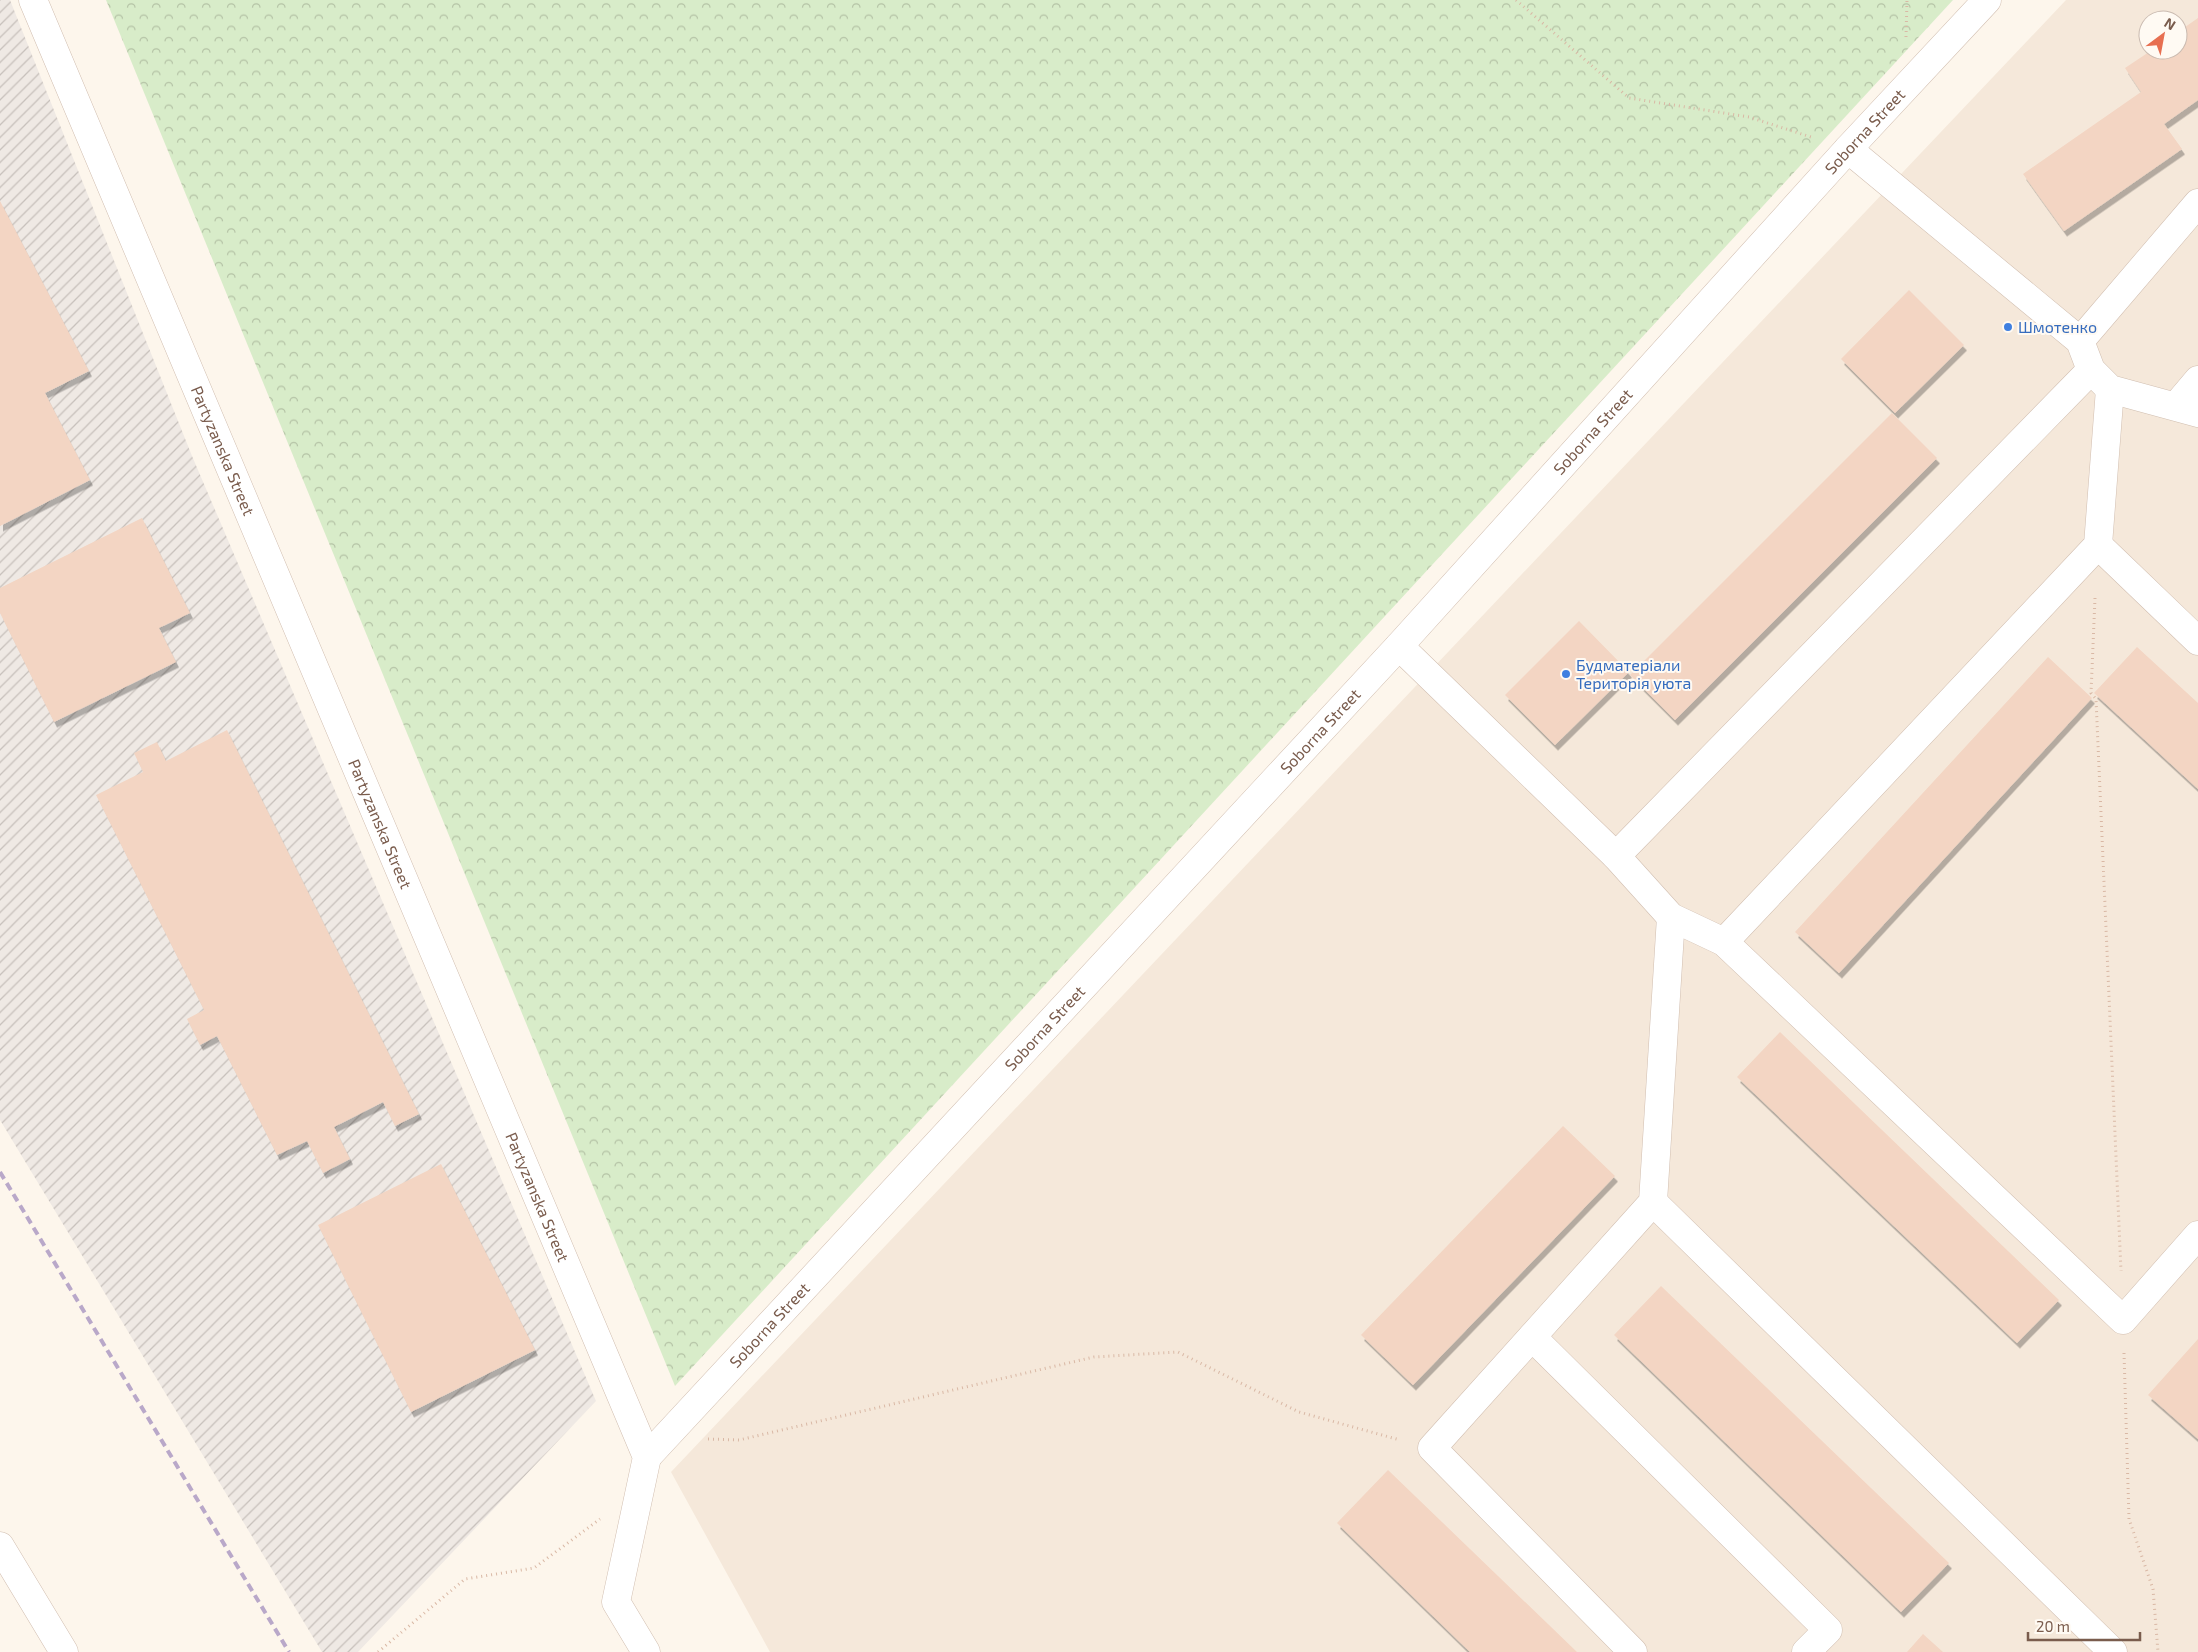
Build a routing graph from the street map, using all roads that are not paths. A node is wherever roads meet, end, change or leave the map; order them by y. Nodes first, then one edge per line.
1 (33, 0) edge
2 (1987, 0) edge
3 (1848, 149) junction
4 (2198, 203) edge
5 (2080, 341) junction
6 (2091, 370) junction
7 (2198, 380) edge
8 (2110, 389) junction
9 (2187, 409) edge
10 (2098, 545) junction
11 (2198, 641) edge
12 (1399, 646) junction
13 (1616, 856) junction
14 (1671, 917) junction
15 (1724, 942) junction
16 (1652, 1202) junction
17 (2198, 1235) edge
18 (1532, 1337) junction
19 (655, 1447) junction
20 (0, 1546) edge
21 (64, 1652) edge
22 (646, 1652) edge
23 (1633, 1652) edge
24 (1806, 1652) edge
25 (2113, 1652) edge

1 - 19 street, Partyzanska Street
2 - 3 street, Soborna Street
3 - 5 street
3 - 12 street, Soborna Street
4 - 5 street
5 - 6 street
6 - 8 street
6 - 13 street
7 - 9 street
8 - 9 street
8 - 10 street
10 - 11 street
10 - 15 street
12 - 13 street
12 - 19 street, Soborna Street
13 - 14 street
14 - 15 street
14 - 16 street
15 - 17 street
16 - 18 street
16 - 25 street
18 - 23 street
18 - 24 street
19 - 22 street
20 - 21 street

